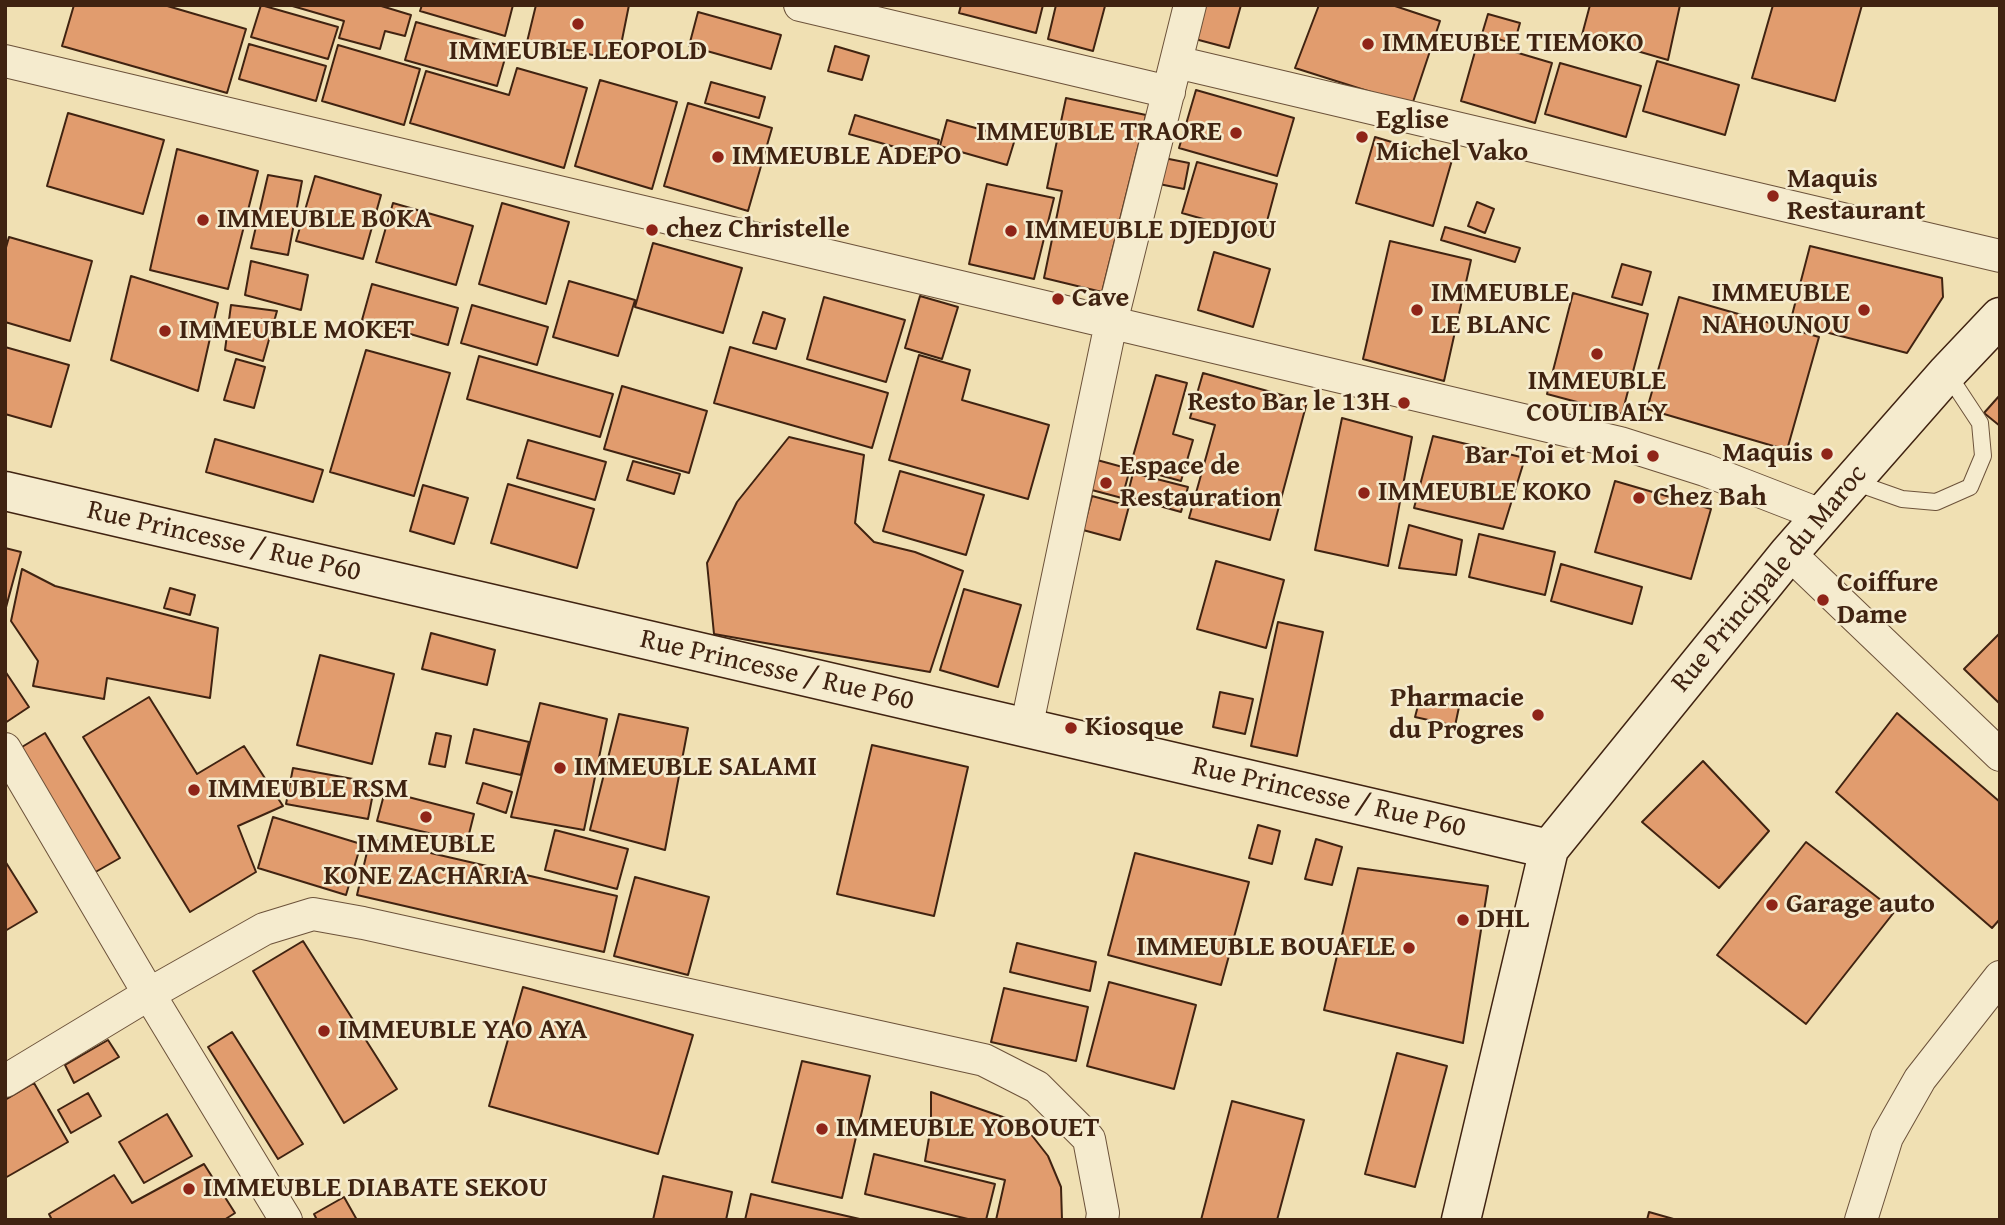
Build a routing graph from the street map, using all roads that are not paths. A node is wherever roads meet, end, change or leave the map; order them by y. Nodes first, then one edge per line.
1 (800, 5) edge
2 (1190, 5) edge
3 (5, 61) edge
4 (1173, 77) junction
5 (2000, 256) edge
6 (2000, 317) edge
7 (1111, 323) junction
8 (1947, 373) junction
9 (1851, 481) junction
10 (5, 491) edge
11 (1821, 515) junction
12 (1788, 553) junction
13 (1026, 729) junction
14 (5, 749) edge
15 (2000, 755) edge
16 (1549, 849) junction
17 (2000, 977) edge
18 (149, 994) junction
19 (5, 1081) edge
20 (286, 1220) edge
21 (1102, 1220) edge
22 (1461, 1220) edge
23 (1861, 1220) edge

1 - 4 street
2 - 4 street
3 - 7 street
4 - 5 street
4 - 7 street
6 - 8 street, Rue Principale du Maroc
7 - 11 street
7 - 13 street
8 - 9 street, Rue Principale du Maroc
8 - 9 lane
9 - 11 street, Rue Principale du Maroc
10 - 13 street, Rue Princesse / Rue P60
11 - 12 street, Rue Principale du Maroc
12 - 15 street
12 - 16 street, Rue Principale du Maroc
13 - 16 street, Rue Princesse / Rue P60
14 - 18 street
16 - 22 street
17 - 23 street
18 - 19 street
18 - 20 street
18 - 21 street

